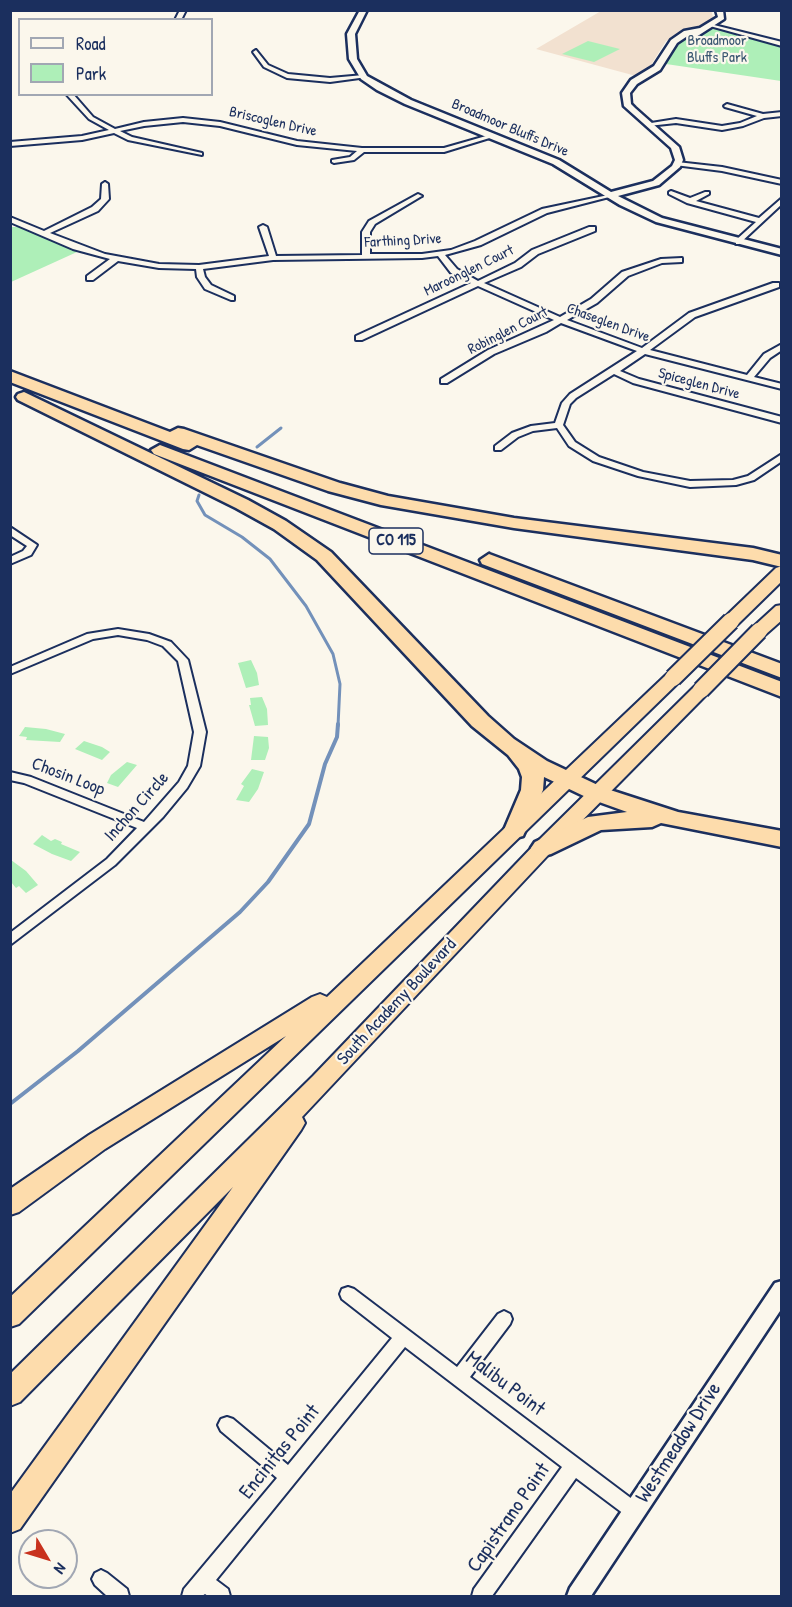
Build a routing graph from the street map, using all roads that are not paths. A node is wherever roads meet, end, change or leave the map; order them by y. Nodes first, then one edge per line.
1 (364, 10) edge
2 (717, 10) edge
3 (715, 22) junction
4 (782, 44) edge
5 (256, 52) dead end
6 (364, 77) junction
7 (70, 96) edge
8 (727, 106) dead end
9 (782, 114) edge
10 (763, 116) junction
11 (648, 124) junction
12 (113, 132) junction
13 (493, 136) junction
14 (10, 144) edge
15 (362, 150) junction
16 (200, 154) dead end
17 (334, 161) dead end
18 (677, 164) junction
19 (782, 182) edge
20 (105, 184) dead end
21 (671, 193) dead end
22 (707, 194) dead end
23 (611, 195) junction
24 (418, 196) dead end
25 (782, 200) edge
26 (690, 201) junction
27 (760, 221) junction
28 (12, 222) edge
29 (263, 227) dead end
30 (592, 229) dead end
31 (43, 234) junction
32 (739, 242) junction
33 (782, 252) edge
34 (440, 254) junction
35 (366, 256) junction
36 (117, 258) junction
37 (273, 258) junction
38 (679, 260) dead end
39 (199, 267) junction
40 (90, 278) dead end
41 (478, 283) junction
42 (776, 285) dead end
43 (231, 298) dead end
44 (560, 320) junction
45 (359, 338) dead end
46 (782, 346) edge
47 (644, 351) junction
48 (612, 370) junction
49 (10, 376) edge
50 (749, 378) junction
51 (444, 381) dead end
52 (782, 387) edge
53 (17, 395) edge
54 (72, 399) junction
55 (782, 420) edge
56 (559, 425) junction
57 (498, 447) dead end
58 (782, 458) edge
59 (10, 530) edge
60 (782, 552) edge
61 (753, 554) junction
62 (10, 561) edge
63 (782, 561) edge
64 (782, 571) edge
65 (782, 610) edge
66 (10, 671) edge
67 (782, 672) edge
68 (782, 690) edge
69 (506, 744) junction
70 (10, 776) edge
71 (565, 781) junction
72 (596, 793) junction
73 (676, 820) junction
74 (146, 827) junction
75 (515, 830) junction
76 (782, 839) edge
77 (543, 848) junction
78 (10, 940) edge
79 (387, 952) junction
80 (321, 1083) junction
81 (10, 1204) edge
82 (782, 1290) edge
83 (348, 1294) dead end
84 (10, 1315) edge
85 (504, 1319) dead end
86 (404, 1336) junction
87 (459, 1378) junction
88 (10, 1394) edge
89 (227, 1425) dead end
90 (574, 1465) junction
91 (289, 1477) junction
92 (634, 1511) junction
93 (10, 1519) edge
94 (101, 1579) dead end
95 (204, 1581) junction
96 (120, 1596) edge
97 (191, 1596) edge
98 (221, 1596) edge
99 (481, 1596) edge
100 (578, 1596) edge

1 - 6 street
2 - 3 street
3 - 4 street
3 - 11 street
5 - 6 street
6 - 13 street, Broadmoor Bluffs Drive
7 - 12 street
8 - 10 street
9 - 10 street
10 - 11 street
11 - 18 street
12 - 14 street, Briscoglen Drive
12 - 15 street, Briscoglen Drive
12 - 16 street
13 - 15 street, Briscoglen Drive
13 - 23 street, Broadmoor Bluffs Drive
15 - 17 street
18 - 19 street
18 - 23 street, Farthing Drive
20 - 31 street
21 - 26 street
22 - 26 street
23 - 32 street, Broadmoor Bluffs Drive
23 - 34 street, Farthing Drive
24 - 35 street
25 - 27 street
26 - 27 street
27 - 32 street
28 - 31 street, Farthing Drive
29 - 37 street
30 - 41 street, Maroonglen Court
31 - 36 street, Farthing Drive
32 - 33 street, Broadmoor Bluffs Drive
34 - 35 street, Farthing Drive
34 - 41 street, Chaseglen Drive
35 - 37 street, Farthing Drive
36 - 39 street, Farthing Drive
36 - 40 street
37 - 39 street, Farthing Drive
38 - 44 street, Robinglen Court
39 - 43 street
41 - 44 street, Chaseglen Drive
41 - 45 street, Maroonglen Court
42 - 47 street
44 - 47 street, Chaseglen Drive
44 - 51 street, Robinglen Court
46 - 50 street
47 - 48 street
47 - 50 street, Chaseglen Drive
48 - 55 street, Spiceglen Drive
48 - 56 street
49 - 54 highway, CO 115
50 - 52 street, Chaseglen Drive
53 - 68 highway, CO 115
53 - 69 highway
54 - 61 highway
54 - 67 highway, CO 115
56 - 57 street
56 - 58 street
59 - 62 street
60 - 61 highway
61 - 63 highway
64 - 71 highway, bridge
65 - 72 highway, South Academy Boulevard, bridge
66 - 74 street, Inchon Circle
69 - 71 highway
69 - 75 highway
70 - 74 street, Chosin Loop
71 - 72 highway
71 - 75 highway
72 - 73 highway
72 - 77 highway, South Academy Boulevard
73 - 76 highway
73 - 77 highway
74 - 78 street, Inchon Circle
75 - 79 highway
77 - 80 highway, South Academy Boulevard
79 - 81 highway
79 - 84 highway
80 - 88 highway, South Academy Boulevard
80 - 93 highway
82 - 92 street, Westmeadow Drive
83 - 86 street, Malibu Point
85 - 87 street
86 - 87 street, Malibu Point
86 - 91 street, Encinitas Point
87 - 90 street, Malibu Point
89 - 91 street
90 - 92 street, Malibu Point
90 - 99 street, Capistrano Point
91 - 95 street, Encinitas Point
92 - 100 street, Westmeadow Drive
94 - 96 street
95 - 97 street, Encinitas Point
95 - 98 street

